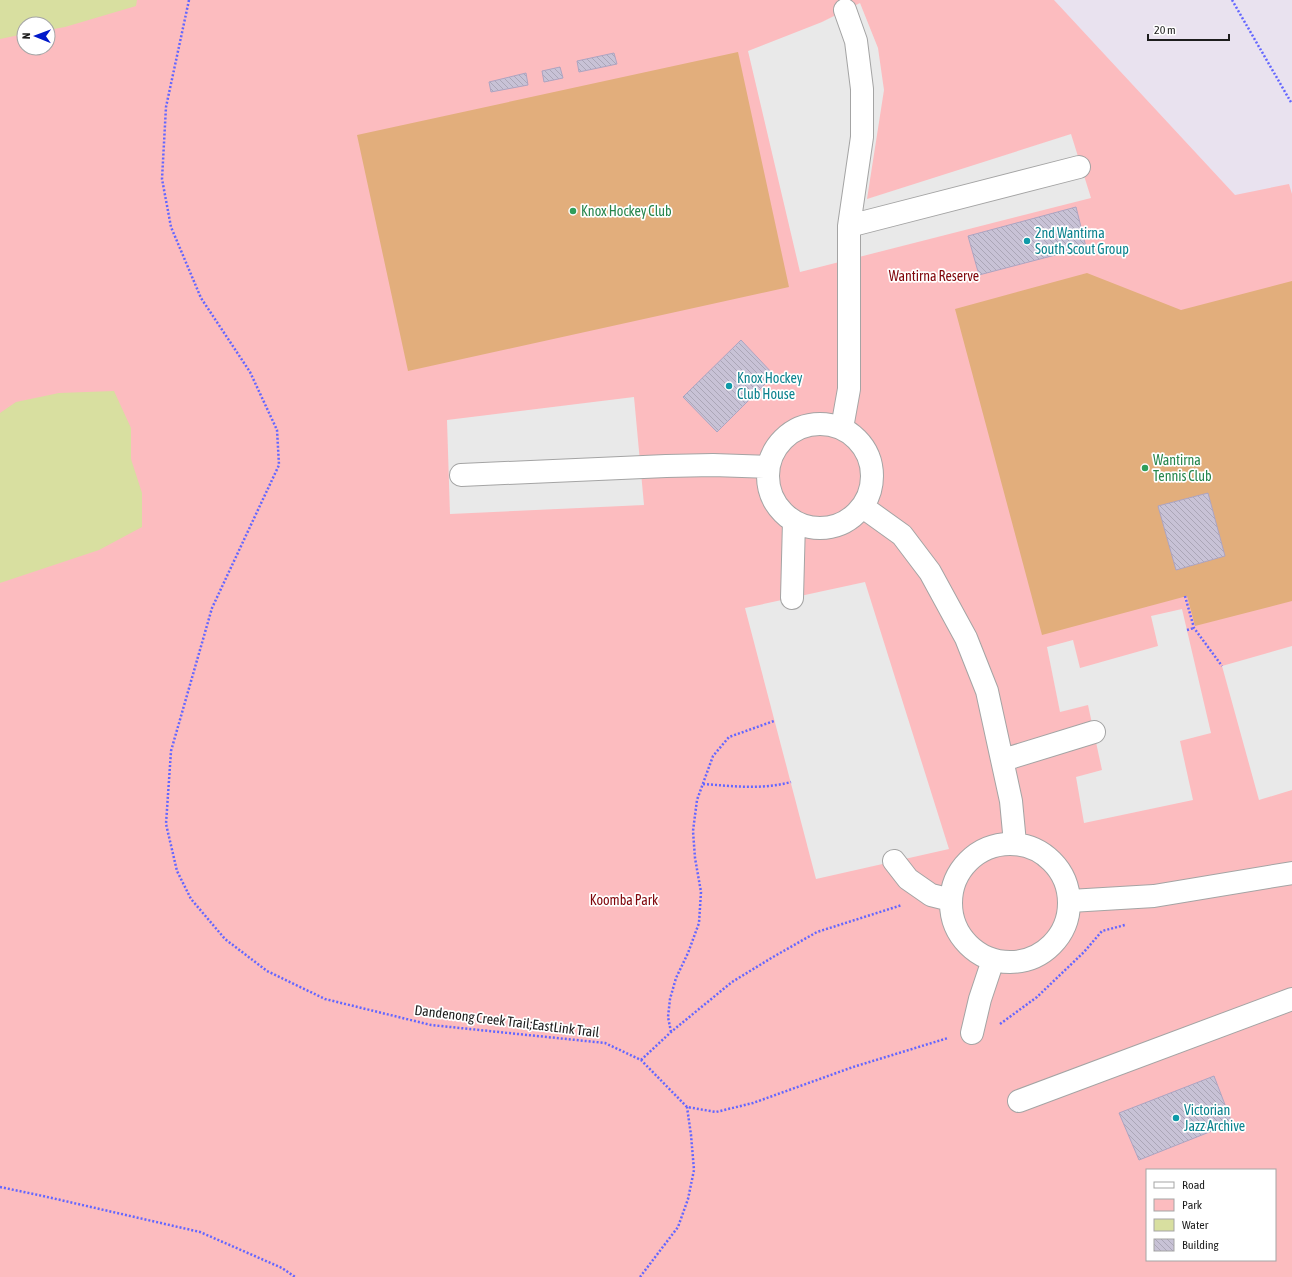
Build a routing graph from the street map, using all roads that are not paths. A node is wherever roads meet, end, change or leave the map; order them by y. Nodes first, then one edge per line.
1 (845, 10) dead end
2 (1078, 167) dead end
3 (849, 226) junction
4 (842, 428) junction
5 (768, 467) junction
6 (461, 475) dead end
7 (863, 507) junction
8 (794, 521) junction
9 (792, 598) dead end
10 (1094, 732) dead end
11 (1003, 760) junction
12 (1015, 843) junction
13 (894, 861) dead end
14 (1292, 873) edge
15 (941, 898) junction
16 (1070, 901) junction
17 (993, 960) junction
18 (1292, 999) edge
19 (972, 1033) dead end
20 (1019, 1101) dead end

1 - 3 lane
2 - 3 lane
3 - 4 lane
4 - 5 lane
4 - 7 lane
5 - 6 lane
5 - 8 lane
7 - 8 lane
7 - 11 lane
8 - 9 lane
10 - 11 lane
11 - 12 lane
12 - 15 lane
12 - 16 lane
13 - 15 lane
14 - 16 lane
15 - 17 lane
16 - 17 lane
17 - 19 lane
18 - 20 lane

